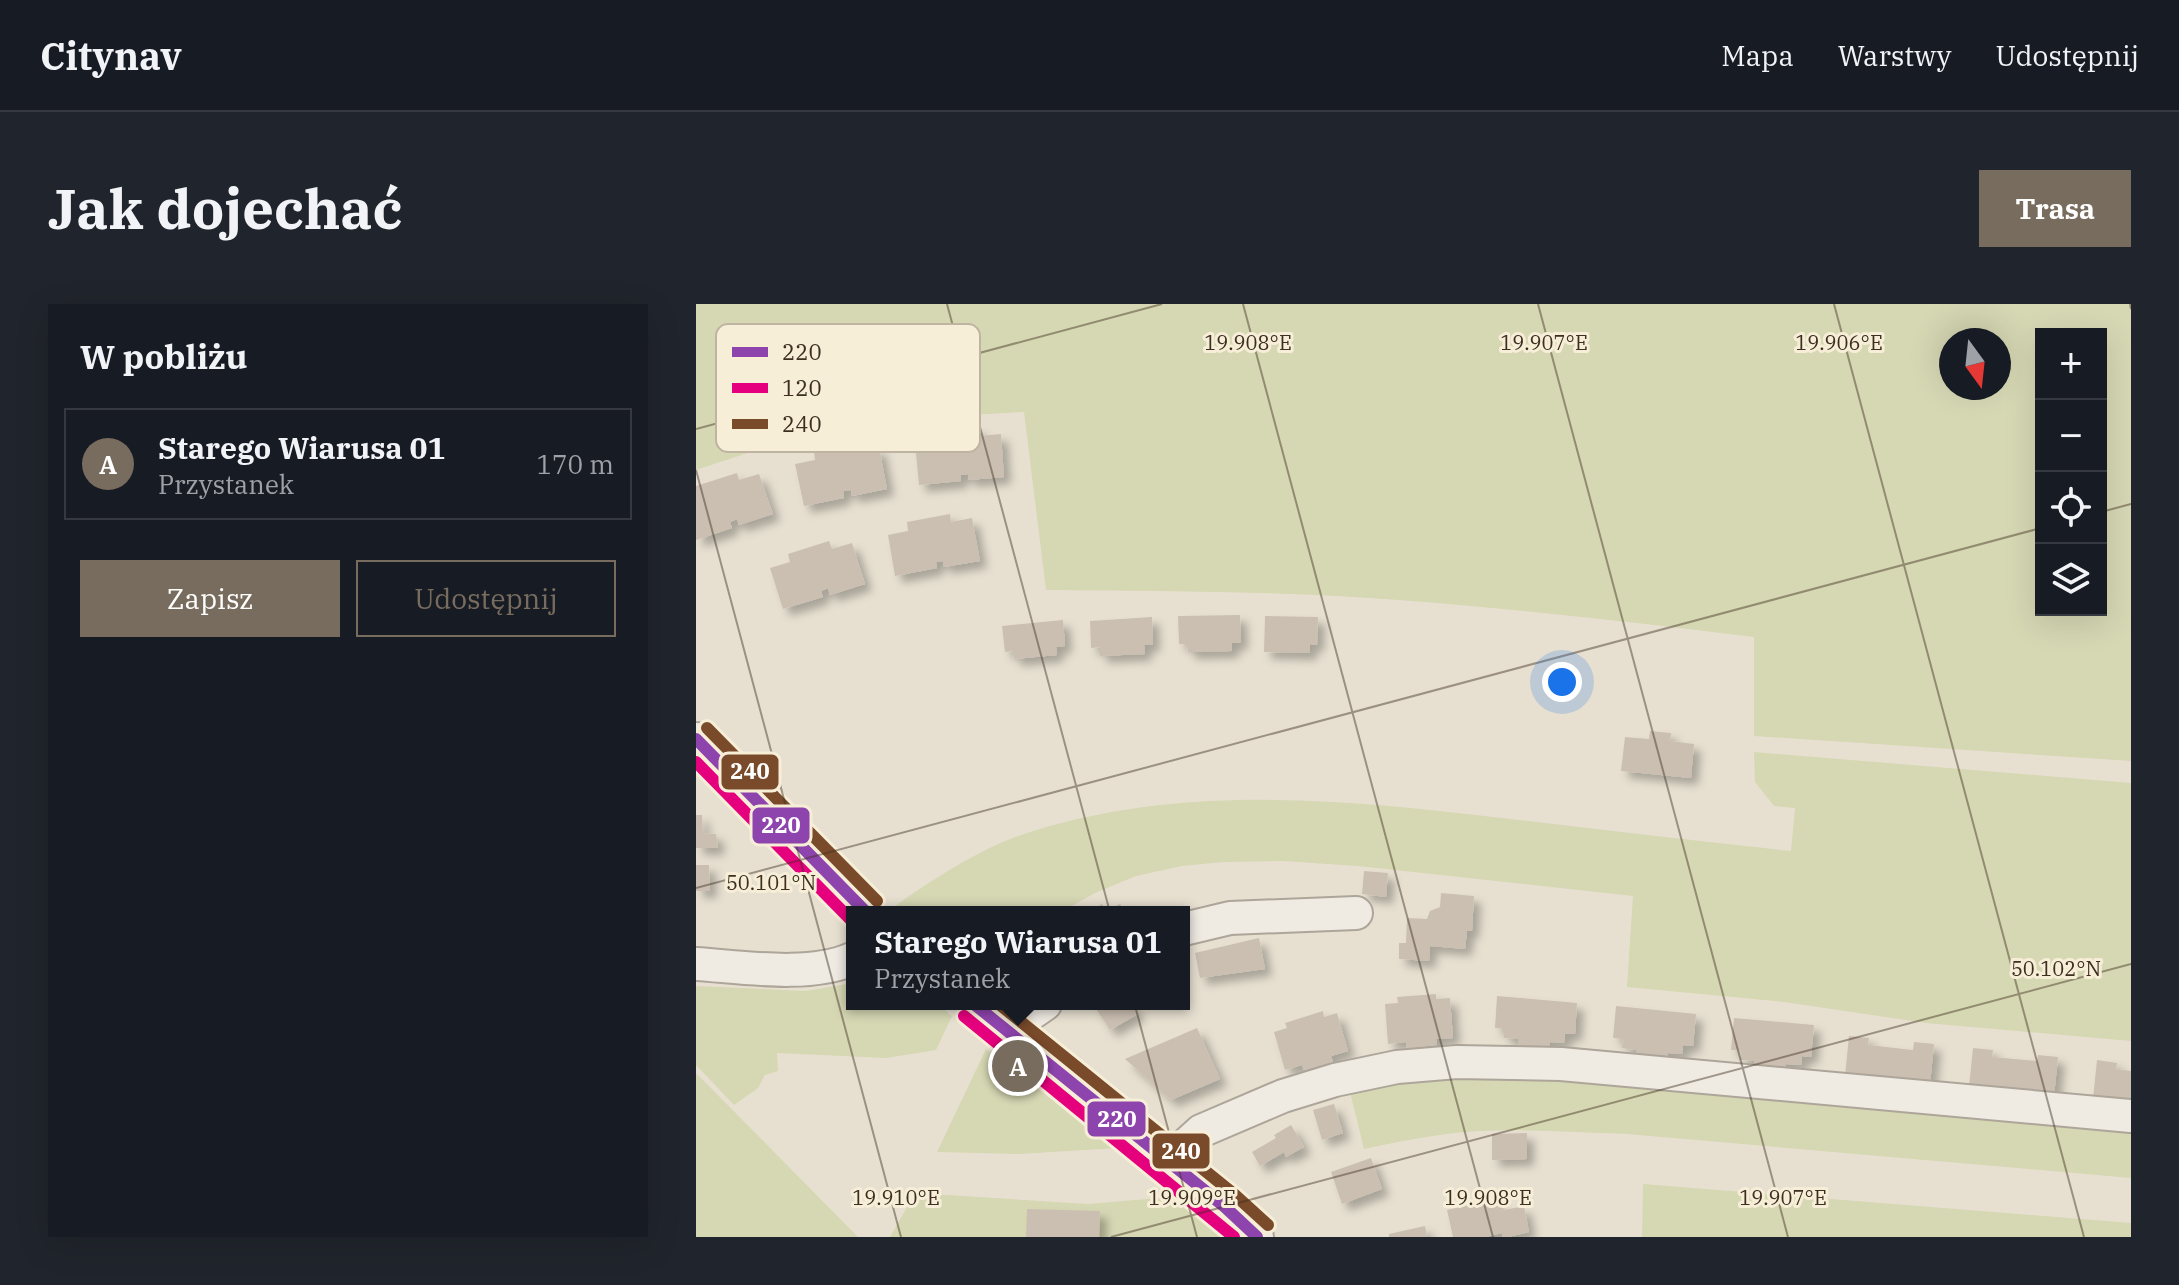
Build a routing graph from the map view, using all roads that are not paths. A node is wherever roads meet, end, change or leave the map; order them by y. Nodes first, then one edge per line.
1 (696, 739) edge
2 (860, 906) edge
3 (1356, 913) dead end
4 (1190, 928) edge
5 (846, 961) edge
6 (696, 964) edge
7 (981, 1010) edge
8 (1036, 1010) edge
9 (1006, 1031) junction
10 (2131, 1116) edge
11 (1168, 1161) junction
12 (1257, 1237) edge

1 - 2 street
3 - 4 street
5 - 6 street
7 - 9 street
8 - 9 street
9 - 11 street
10 - 11 street
11 - 12 street

